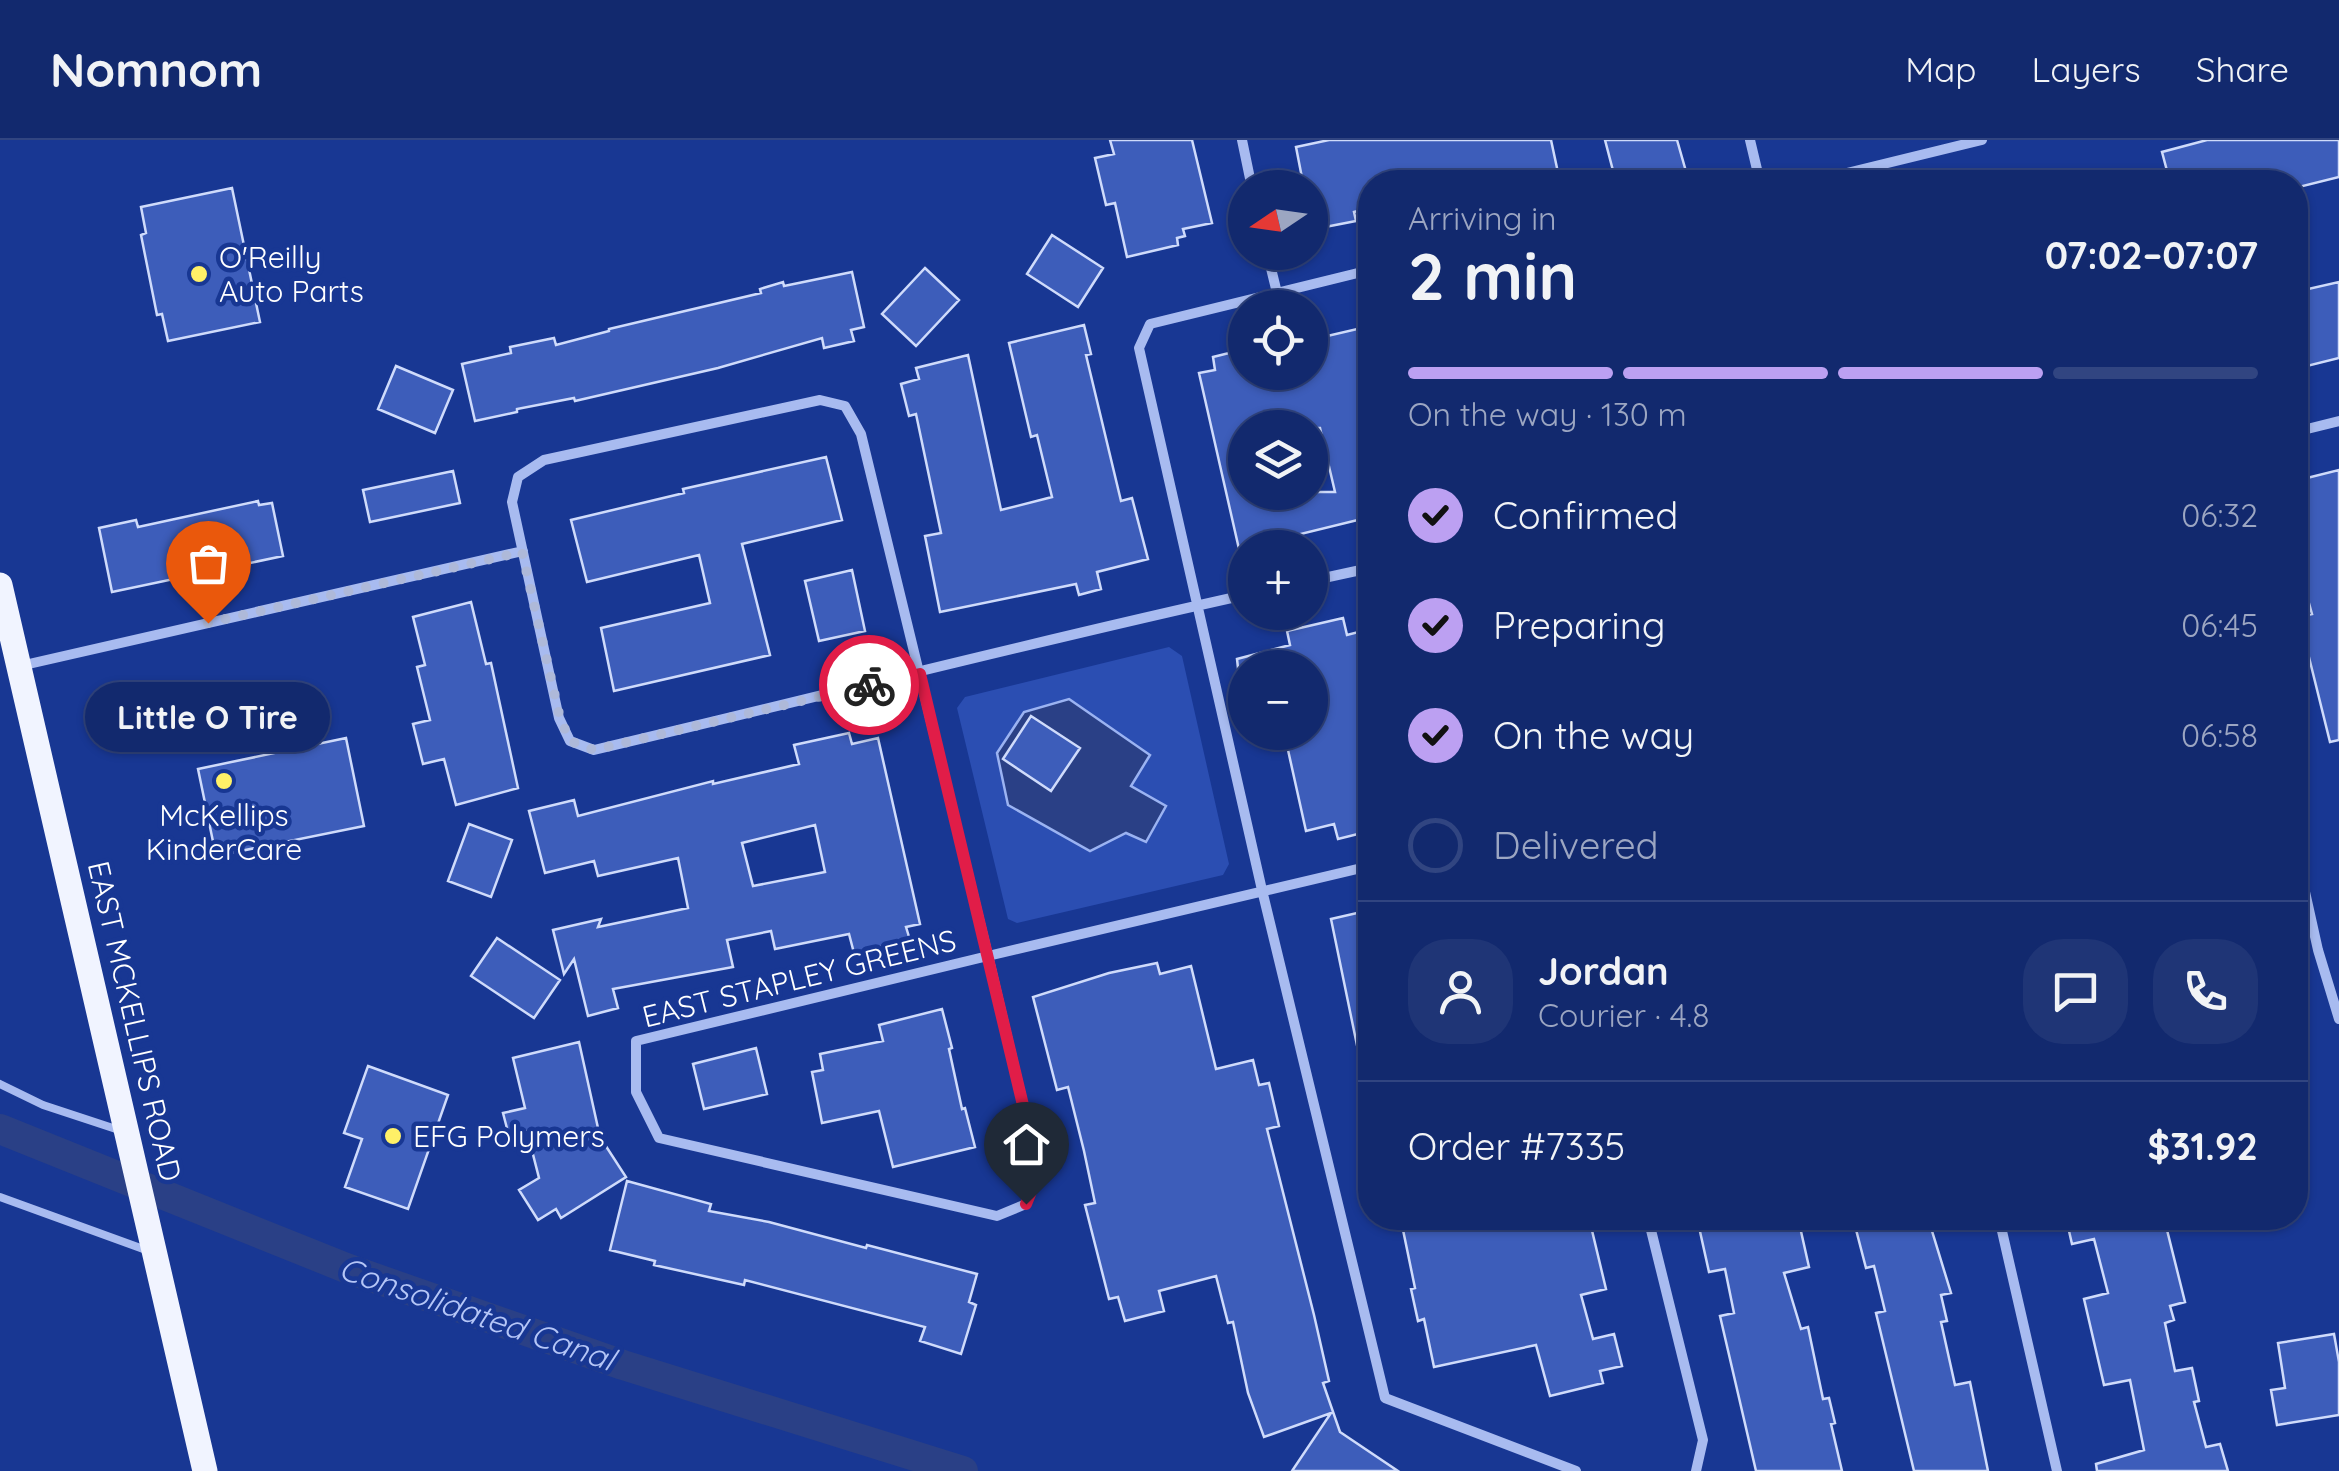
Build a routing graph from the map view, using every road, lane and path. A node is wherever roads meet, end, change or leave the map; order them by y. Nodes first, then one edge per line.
1 (1242, 140) edge
2 (1750, 140) edge
3 (1982, 140) edge
4 (1248, 170) edge
5 (1757, 170) edge
6 (1859, 170) edge
7 (1358, 273) edge
8 (1288, 290) edge
9 (1228, 305) edge
10 (2339, 421) edge
11 (2308, 429) edge
12 (522, 552) junction
13 (1358, 571) edge
14 (1328, 577) edge
15 (0, 585) edge
16 (1228, 599) edge
17 (1197, 606) junction
18 (20, 666) junction
19 (920, 674) junction
20 (1358, 869) edge
21 (1262, 890) junction
22 (2308, 905) edge
23 (988, 956) junction
24 (2339, 1019) edge
25 (0, 1084) edge
26 (130, 1144) junction
27 (0, 1198) edge
28 (1651, 1230) edge
29 (2002, 1230) edge
30 (152, 1241) junction
31 (205, 1471) edge
32 (1576, 1471) edge
33 (1696, 1471) edge
34 (2057, 1471) edge

1 - 4 street
2 - 5 street
3 - 6 street
7 - 8 street
9 - 17 street
10 - 11 street
12 - 18 street
12 - 19 street
12 - 19 street, EAST STAPLEY GREENS
13 - 14 street
15 - 18 main road, EAST MCKELLIPS ROAD
16 - 17 street
17 - 19 street
17 - 21 street
18 - 26 main road, EAST MCKELLIPS ROAD
19 - 23 street, EAST STAPLEY GREENS
20 - 21 street
21 - 23 street
21 - 32 street
22 - 24 street
23 - 23 street, EAST STAPLEY GREENS
25 - 26 lane
26 - 30 main road, EAST MCKELLIPS ROAD
27 - 30 lane
28 - 33 street
29 - 34 street
30 - 31 main road, EAST MCKELLIPS ROAD

